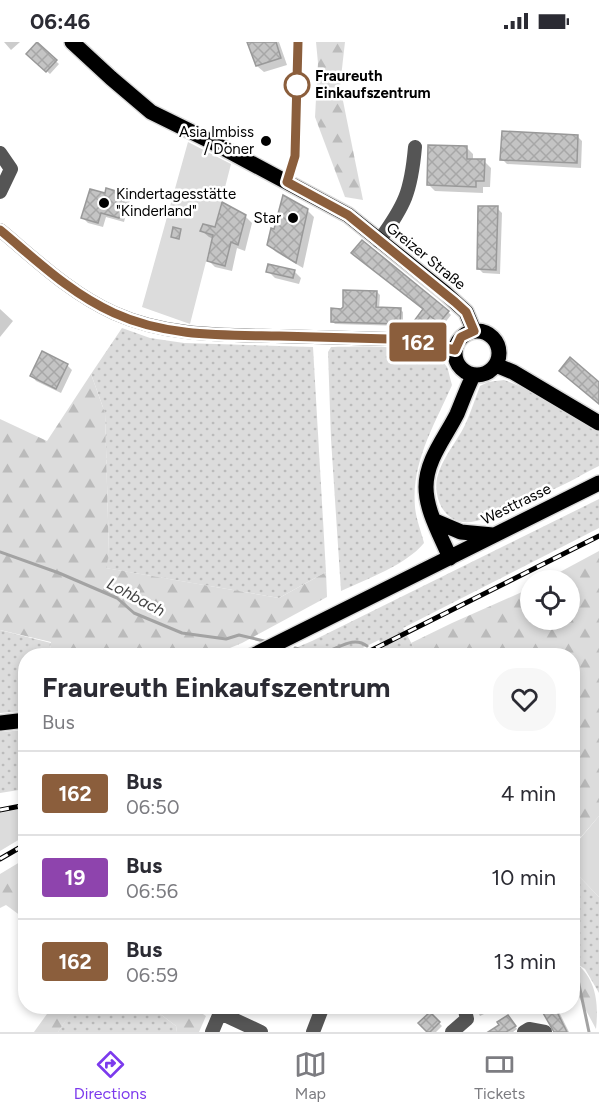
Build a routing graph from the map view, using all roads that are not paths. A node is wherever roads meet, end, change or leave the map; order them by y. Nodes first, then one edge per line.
1 (72, 42) edge
2 (415, 147) dead end
3 (0, 153) edge
4 (0, 192) edge
5 (0, 230) edge
6 (379, 241) junction
7 (474, 331) junction
8 (455, 350) junction
9 (496, 365) junction
10 (473, 376) junction
11 (599, 423) edge
12 (599, 483) edge
13 (435, 521) junction
14 (494, 535) junction
15 (450, 558) junction
16 (268, 648) edge
17 (18, 721) edge
18 (0, 723) edge
19 (217, 1014) edge
20 (227, 1014) edge
21 (319, 1014) edge
22 (466, 1014) edge
23 (456, 1031) edge
24 (213, 1032) edge
25 (261, 1032) edge
26 (313, 1032) edge
27 (524, 1032) edge
28 (545, 1032) edge

1 - 6 main road, Greizer Straße
2 - 6 street
3 - 4 street
5 - 8 street
6 - 7 main road, Greizer Straße
7 - 8 main road
7 - 9 main road
8 - 10 main road
9 - 10 main road
9 - 11 main road
10 - 13 main road
12 - 14 main road, Westtrasse
13 - 14 main road
13 - 15 main road
14 - 15 main road, Westtrasse
15 - 16 main road, Westtrasse
17 - 18 main road
19 - 24 street
20 - 25 street
21 - 26 street
22 - 23 street
27 - 28 street

